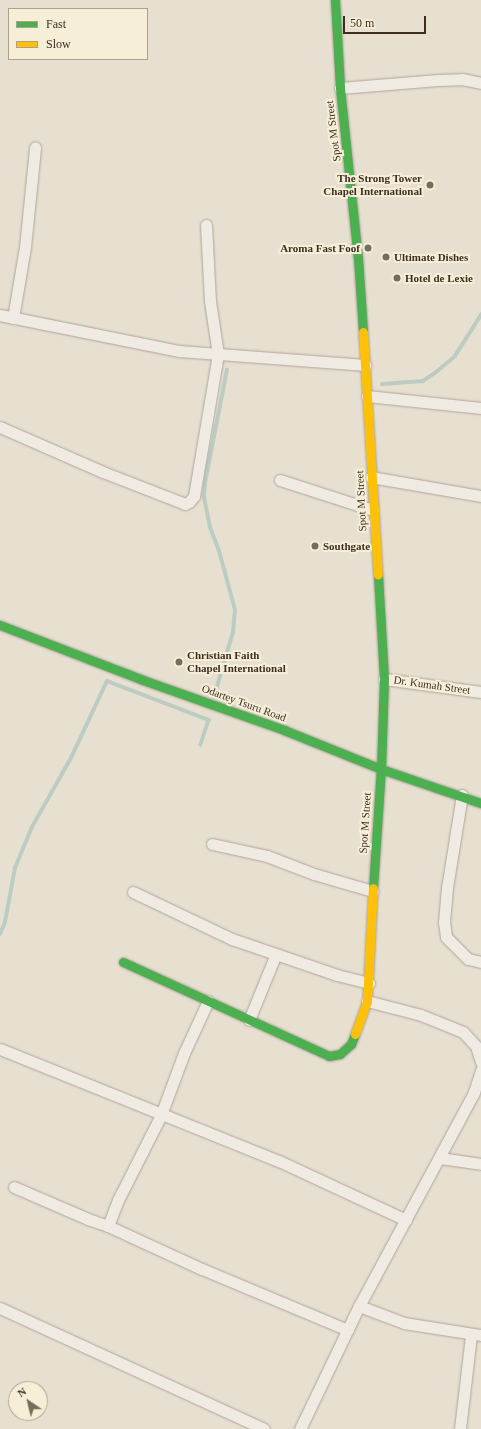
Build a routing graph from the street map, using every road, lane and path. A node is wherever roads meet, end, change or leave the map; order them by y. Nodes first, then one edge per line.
1 (335, 0) edge
2 (481, 83) edge
3 (340, 88) junction
4 (35, 148) dead end
5 (206, 225) dead end
6 (0, 315) edge
7 (13, 318) junction
8 (218, 354) junction
9 (365, 364) junction
10 (367, 396) junction
11 (481, 408) edge
12 (0, 427) edge
13 (371, 477) junction
14 (280, 480) dead end
15 (481, 496) edge
16 (373, 510) junction
17 (0, 625) edge
18 (384, 679) junction
19 (481, 692) edge
20 (381, 769) junction
21 (462, 795) junction
22 (481, 803) edge
23 (212, 844) dead end
24 (373, 891) junction
25 (133, 892) dead end
26 (276, 954) junction
27 (123, 962) dead end
28 (481, 962) edge
29 (370, 983) junction
30 (208, 1001) junction
31 (367, 1001) junction
32 (249, 1020) junction
33 (0, 1049) edge
34 (481, 1062) edge
35 (481, 1070) edge
36 (161, 1115) junction
37 (440, 1158) junction
38 (481, 1164) edge
39 (14, 1187) dead end
40 (406, 1220) junction
41 (108, 1226) junction
42 (359, 1306) junction
43 (0, 1308) edge
44 (348, 1330) junction
45 (476, 1335) edge
46 (264, 1429) edge
47 (300, 1429) edge
48 (460, 1429) edge

1 - 3 street, Spot M Street
2 - 3 street
3 - 9 street, Spot M Street
4 - 7 street
5 - 8 street
6 - 7 street
7 - 8 street
8 - 9 street
8 - 12 street
9 - 10 street, Spot M Street
10 - 11 street
10 - 13 street, Spot M Street
13 - 15 street
13 - 16 street, Spot M Street
14 - 16 street
16 - 18 street, Spot M Street
17 - 20 street, Odartey Tsuru Road
18 - 19 street, Dr. Kumah Street
18 - 20 street, Spot M Street
20 - 21 street, Odartey Tsuru Road
20 - 24 street, Spot M Street
21 - 22 street, Odartey Tsuru Road
21 - 28 street
23 - 24 street
24 - 29 street, Spot M Street
25 - 26 street
26 - 29 street
26 - 32 street
27 - 30 street, Spot M Street
29 - 31 street, Spot M Street
30 - 32 street, Spot M Street
30 - 36 street
31 - 32 street, Spot M Street
31 - 34 street
33 - 36 street
35 - 37 street
36 - 40 street
36 - 41 street
37 - 38 street
37 - 40 street
39 - 41 street
40 - 42 street
41 - 44 street
42 - 44 street
42 - 45 street
43 - 46 street
44 - 47 street
45 - 48 street

